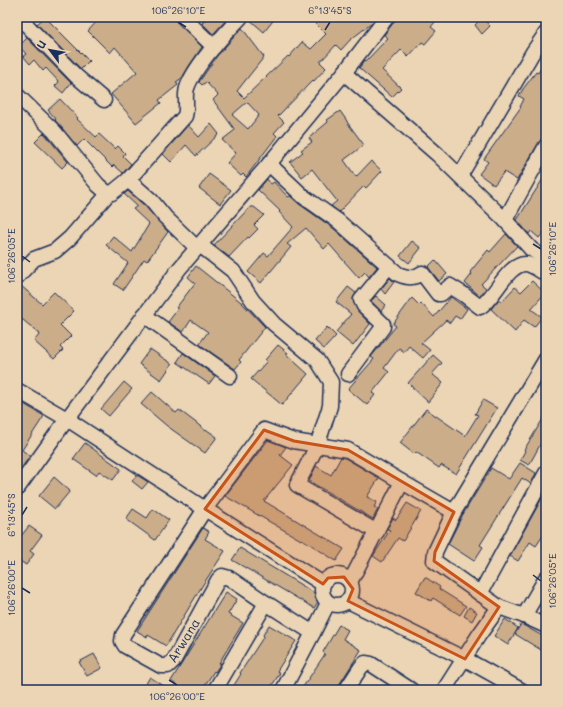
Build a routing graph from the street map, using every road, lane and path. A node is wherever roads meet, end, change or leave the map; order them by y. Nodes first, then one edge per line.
1 (20, 17) edge
2 (183, 17) edge
3 (240, 17) edge
4 (387, 17) edge
5 (546, 33) edge
6 (214, 47) junction
7 (344, 73) junction
8 (17, 95) edge
9 (104, 100) dead end
10 (546, 146) edge
11 (269, 164) junction
12 (460, 176) junction
13 (128, 180) junction
14 (110, 193) junction
15 (505, 220) junction
16 (198, 247) junction
17 (545, 255) edge
18 (389, 266) junction
19 (546, 274) edge
20 (17, 278) edge
21 (144, 316) junction
22 (546, 359) edge
23 (348, 374) dead end
24 (230, 376) dead end
25 (17, 390) edge
26 (67, 419) junction
27 (317, 446) junction
28 (546, 473) edge
29 (402, 482) junction
30 (17, 489) edge
31 (205, 509) junction
32 (454, 512) junction
33 (377, 532) junction
34 (546, 578) edge
35 (350, 582) junction
36 (323, 584) junction
37 (480, 594) junction
38 (348, 601) junction
39 (266, 603) junction
40 (328, 603) junction
41 (499, 607) junction
42 (524, 616) junction
43 (546, 626) edge
44 (313, 633) junction
45 (465, 659) junction
46 (215, 690) edge
47 (283, 690) edge
48 (346, 690) edge
49 (411, 690) edge
50 (444, 690) edge
51 (521, 690) edge

1 - 9 street
2 - 6 street
3 - 6 street
4 - 7 street
5 - 12 street
6 - 13 street
7 - 11 street
7 - 12 street
8 - 14 street
10 - 15 street
11 - 16 street
11 - 18 street
12 - 15 street
13 - 14 street
13 - 16 street
14 - 20 street
15 - 17 street
16 - 21 street
16 - 27 street
18 - 19 street
18 - 23 street
21 - 24 street
21 - 26 street
22 - 32 street
25 - 26 street
26 - 30 street
26 - 31 street
27 - 29 street
27 - 31 street
27 - 33 street
28 - 37 street
29 - 32 street
29 - 33 street
31 - 36 street
31 - 39 street, Arwana
32 - 37 street
33 - 35 street
34 - 42 street
35 - 36 street
35 - 38 street
36 - 40 street
37 - 41 street
38 - 40 street
38 - 45 street
39 - 44 street, Arwana
39 - 46 street
40 - 44 street
41 - 42 street
41 - 45 street
42 - 43 street
44 - 47 street
45 - 50 street
45 - 51 street
48 - 49 street

